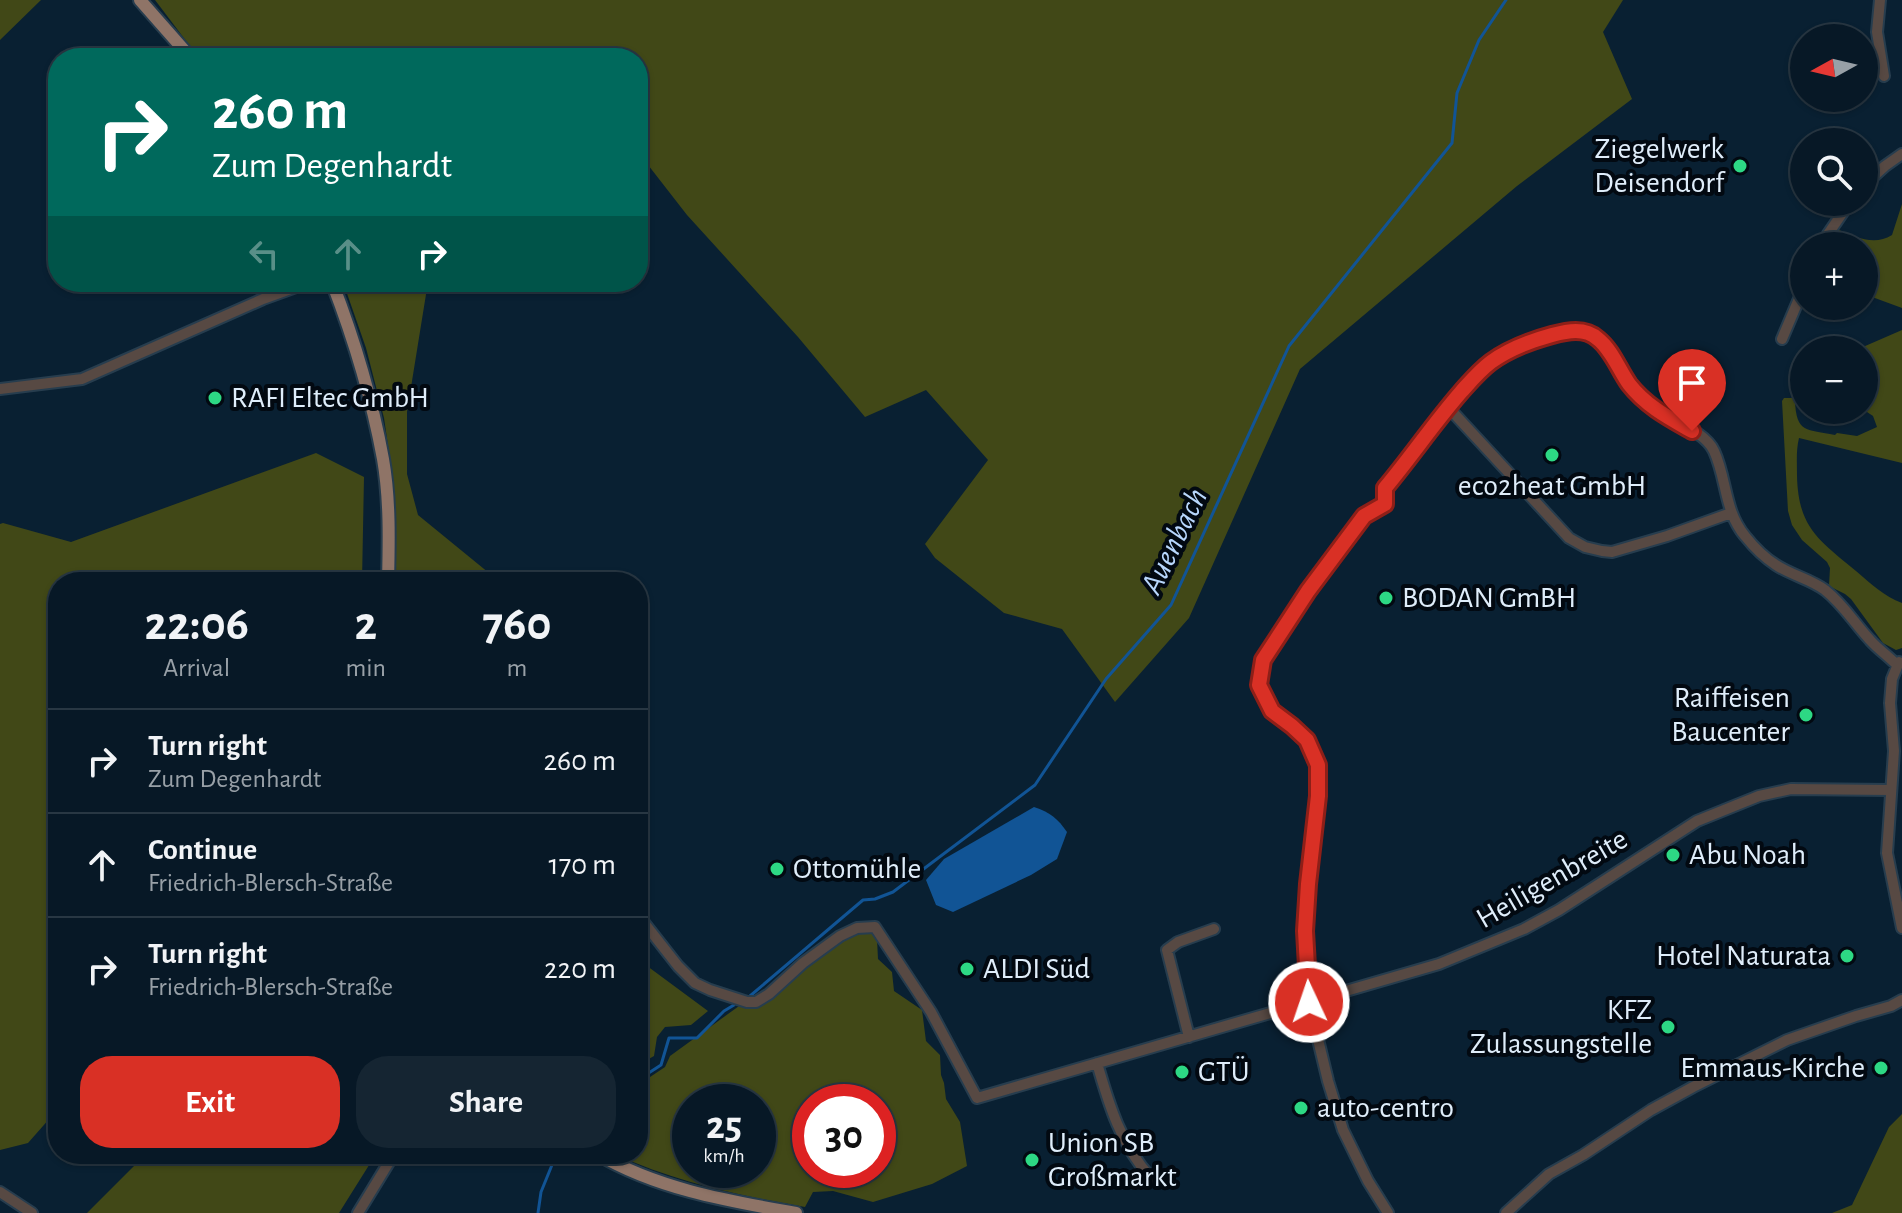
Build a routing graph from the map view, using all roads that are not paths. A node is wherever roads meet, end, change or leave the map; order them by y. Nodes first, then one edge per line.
1 (140, 0) edge
2 (1880, 0) edge
3 (182, 48) edge
4 (1884, 76) dead end
5 (1902, 154) edge
6 (1878, 172) edge
7 (282, 292) edge
8 (335, 292) edge
9 (1790, 320) edge
10 (1782, 339) dead end
11 (0, 389) edge
12 (1448, 407) junction
13 (1731, 513) junction
14 (388, 572) edge
15 (1900, 662) edge
16 (1890, 790) junction
17 (648, 928) edge
18 (1902, 928) edge
19 (1214, 929) dead end
20 (1902, 1000) edge
21 (1309, 1002) junction
22 (1189, 1037) junction
23 (1097, 1063) junction
24 (388, 1164) edge
25 (619, 1164) edge
26 (1151, 1178) dead end
27 (0, 1192) edge
28 (32, 1213) edge
29 (358, 1213) edge
30 (796, 1213) edge
31 (1388, 1213) edge
32 (1506, 1213) edge

1 - 3 main road
2 - 4 street
5 - 6 street
7 - 11 street
8 - 14 main road
9 - 10 street
12 - 13 street
12 - 13 street
12 - 21 street
13 - 15 street
15 - 16 street
16 - 18 street
16 - 21 street, Heiligenbreite
17 - 23 street, Heiligenbreite
19 - 22 street
20 - 32 street
21 - 22 street, Heiligenbreite
21 - 31 street
22 - 23 street, Heiligenbreite
23 - 26 street
24 - 29 street
25 - 30 main road
27 - 28 street

